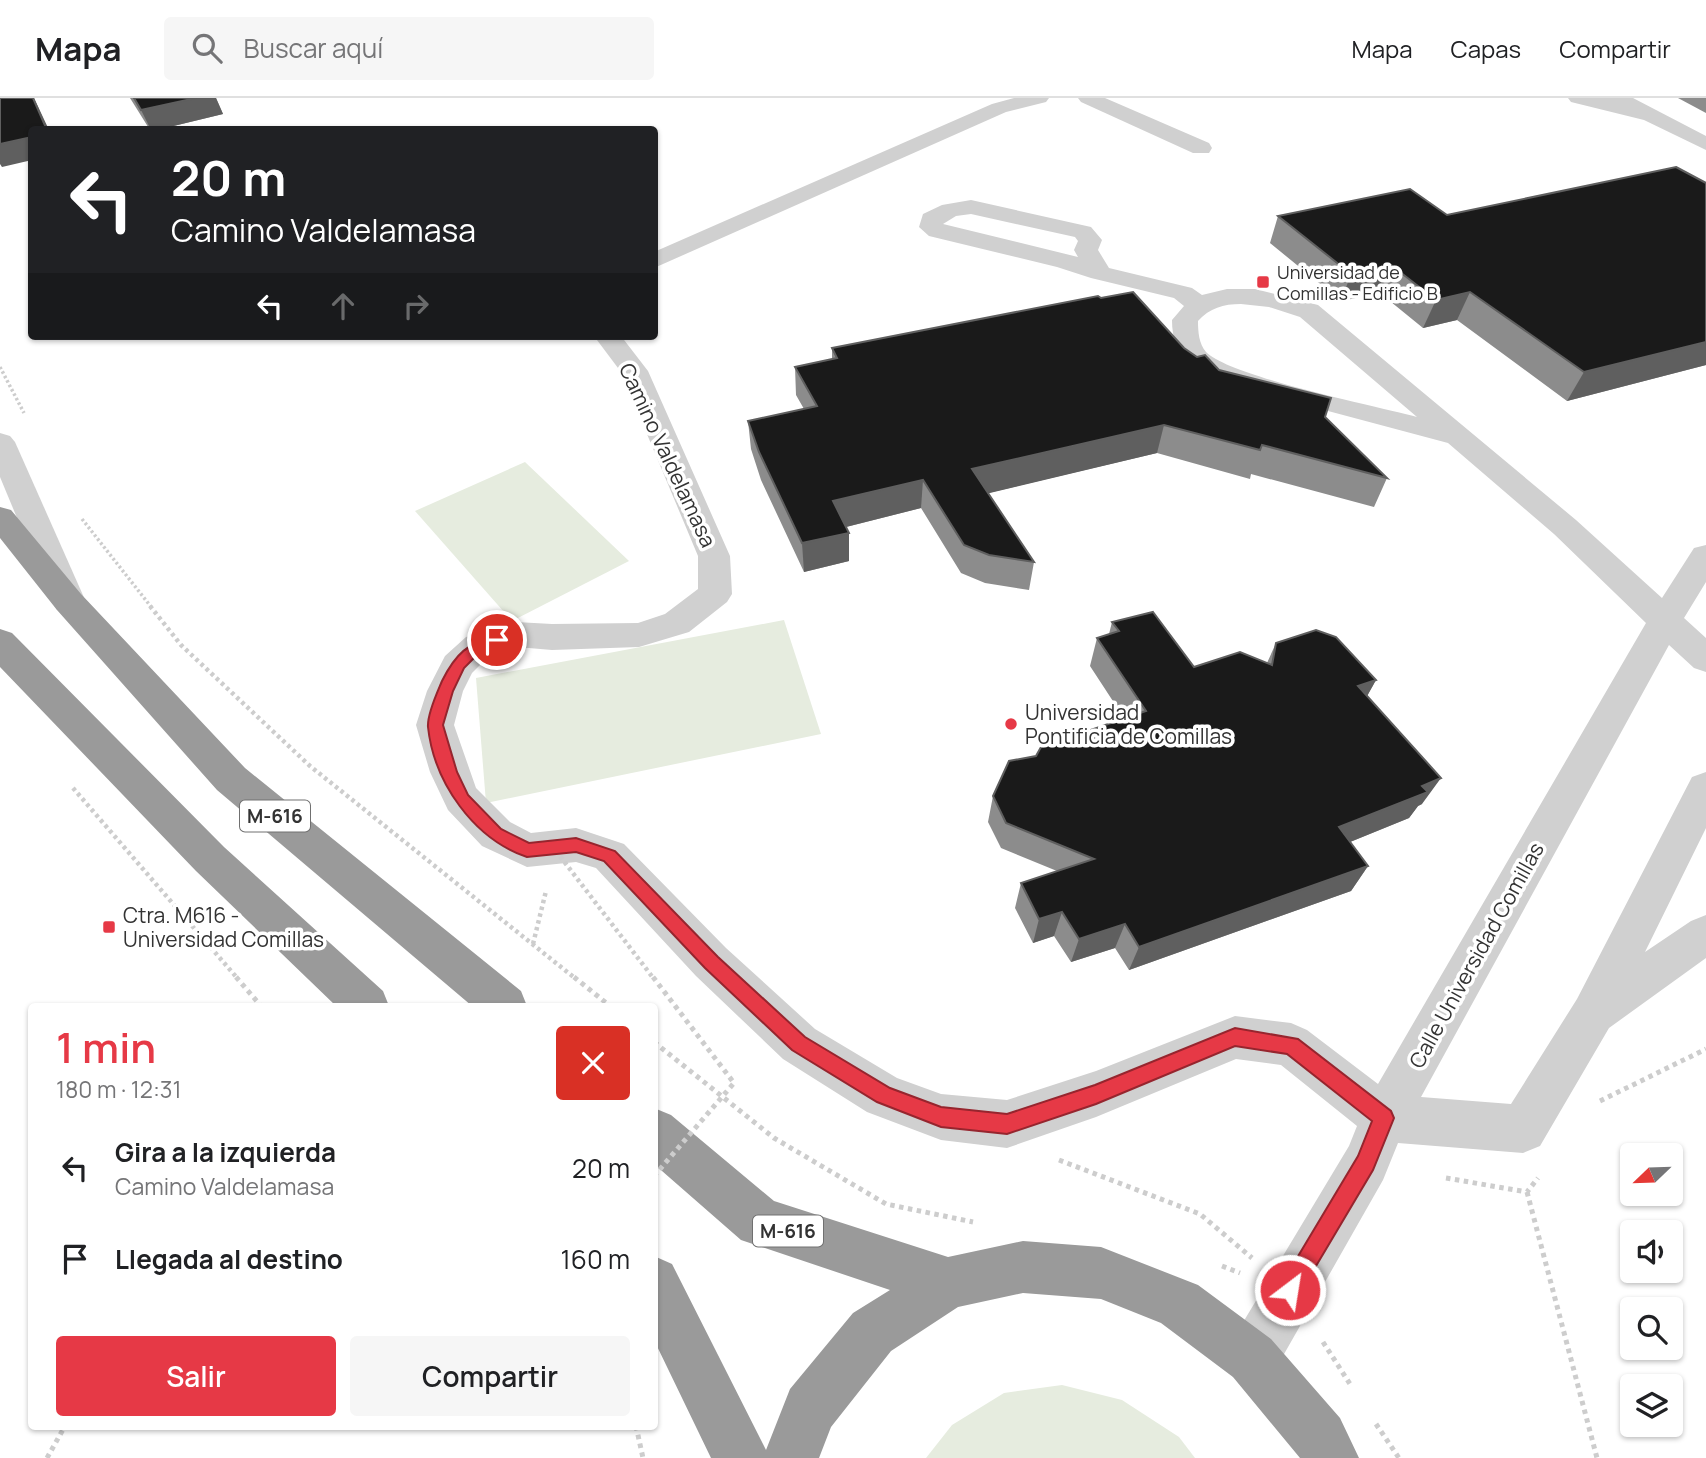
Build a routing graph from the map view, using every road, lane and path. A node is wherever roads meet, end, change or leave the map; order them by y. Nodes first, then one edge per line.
1 (1040, 98) edge
2 (1088, 98) edge
3 (1578, 98) edge
4 (1618, 98) edge
5 (1651, 116) junction
6 (1706, 144) edge
7 (1201, 148) dead end
8 (658, 259) edge
9 (1100, 272) junction
10 (1200, 305) junction
11 (610, 340) edge
12 (0, 367) edge
13 (30, 424) dead end
14 (1454, 436) junction
15 (0, 442) edge
16 (76, 507) dead end
17 (0, 517) edge
18 (1706, 556) edge
19 (69, 602) junction
20 (1665, 619) junction
21 (0, 642) edge
22 (1706, 659) edge
23 (72, 786) dead end
24 (1706, 788) edge
25 (553, 864) dead end
26 (549, 878) dead end
27 (1706, 934) edge
28 (533, 944) junction
29 (258, 1003) edge
30 (364, 1003) edge
31 (501, 1003) edge
32 (606, 1003) edge
33 (1592, 1013) junction
34 (658, 1045) edge
35 (1384, 1118) junction
36 (658, 1135) edge
37 (658, 1171) edge
38 (1527, 1192) dead end
39 (987, 1222) dead end
40 (1210, 1262) dead end
41 (1237, 1271) dead end
42 (948, 1283) junction
43 (658, 1290) edge
44 (1252, 1358) junction
45 (63, 1430) edge
46 (637, 1430) edge
47 (47, 1458) edge
48 (643, 1458) edge
49 (741, 1458) edge
50 (791, 1458) edge
51 (1331, 1458) edge
52 (1597, 1458) edge

1 - 8 lane
2 - 7 lane
3 - 5 lane
4 - 5 lane
5 - 6 lane
9 - 9 lane
9 - 10 lane
10 - 14 lane
10 - 14 lane
11 - 35 lane, Camino Valdelamasa
12 - 13 path
14 - 20 lane
15 - 19 lane
16 - 28 path
17 - 19 highway, M-616
18 - 20 lane, Calle Universidad Comillas
19 - 31 highway, M-616
20 - 22 lane
20 - 35 lane, Calle Universidad Comillas
21 - 30 highway
23 - 29 path
24 - 33 lane
25 - 37 path, bridge
26 - 28 path
27 - 33 lane
28 - 32 path
33 - 35 lane
34 - 39 path
35 - 44 lane, Calle Universidad Comillas
36 - 42 highway, M-616
38 - 52 path
40 - 41 path
42 - 44 highway
42 - 50 highway
43 - 49 highway
44 - 51 highway
45 - 47 path
46 - 48 path

